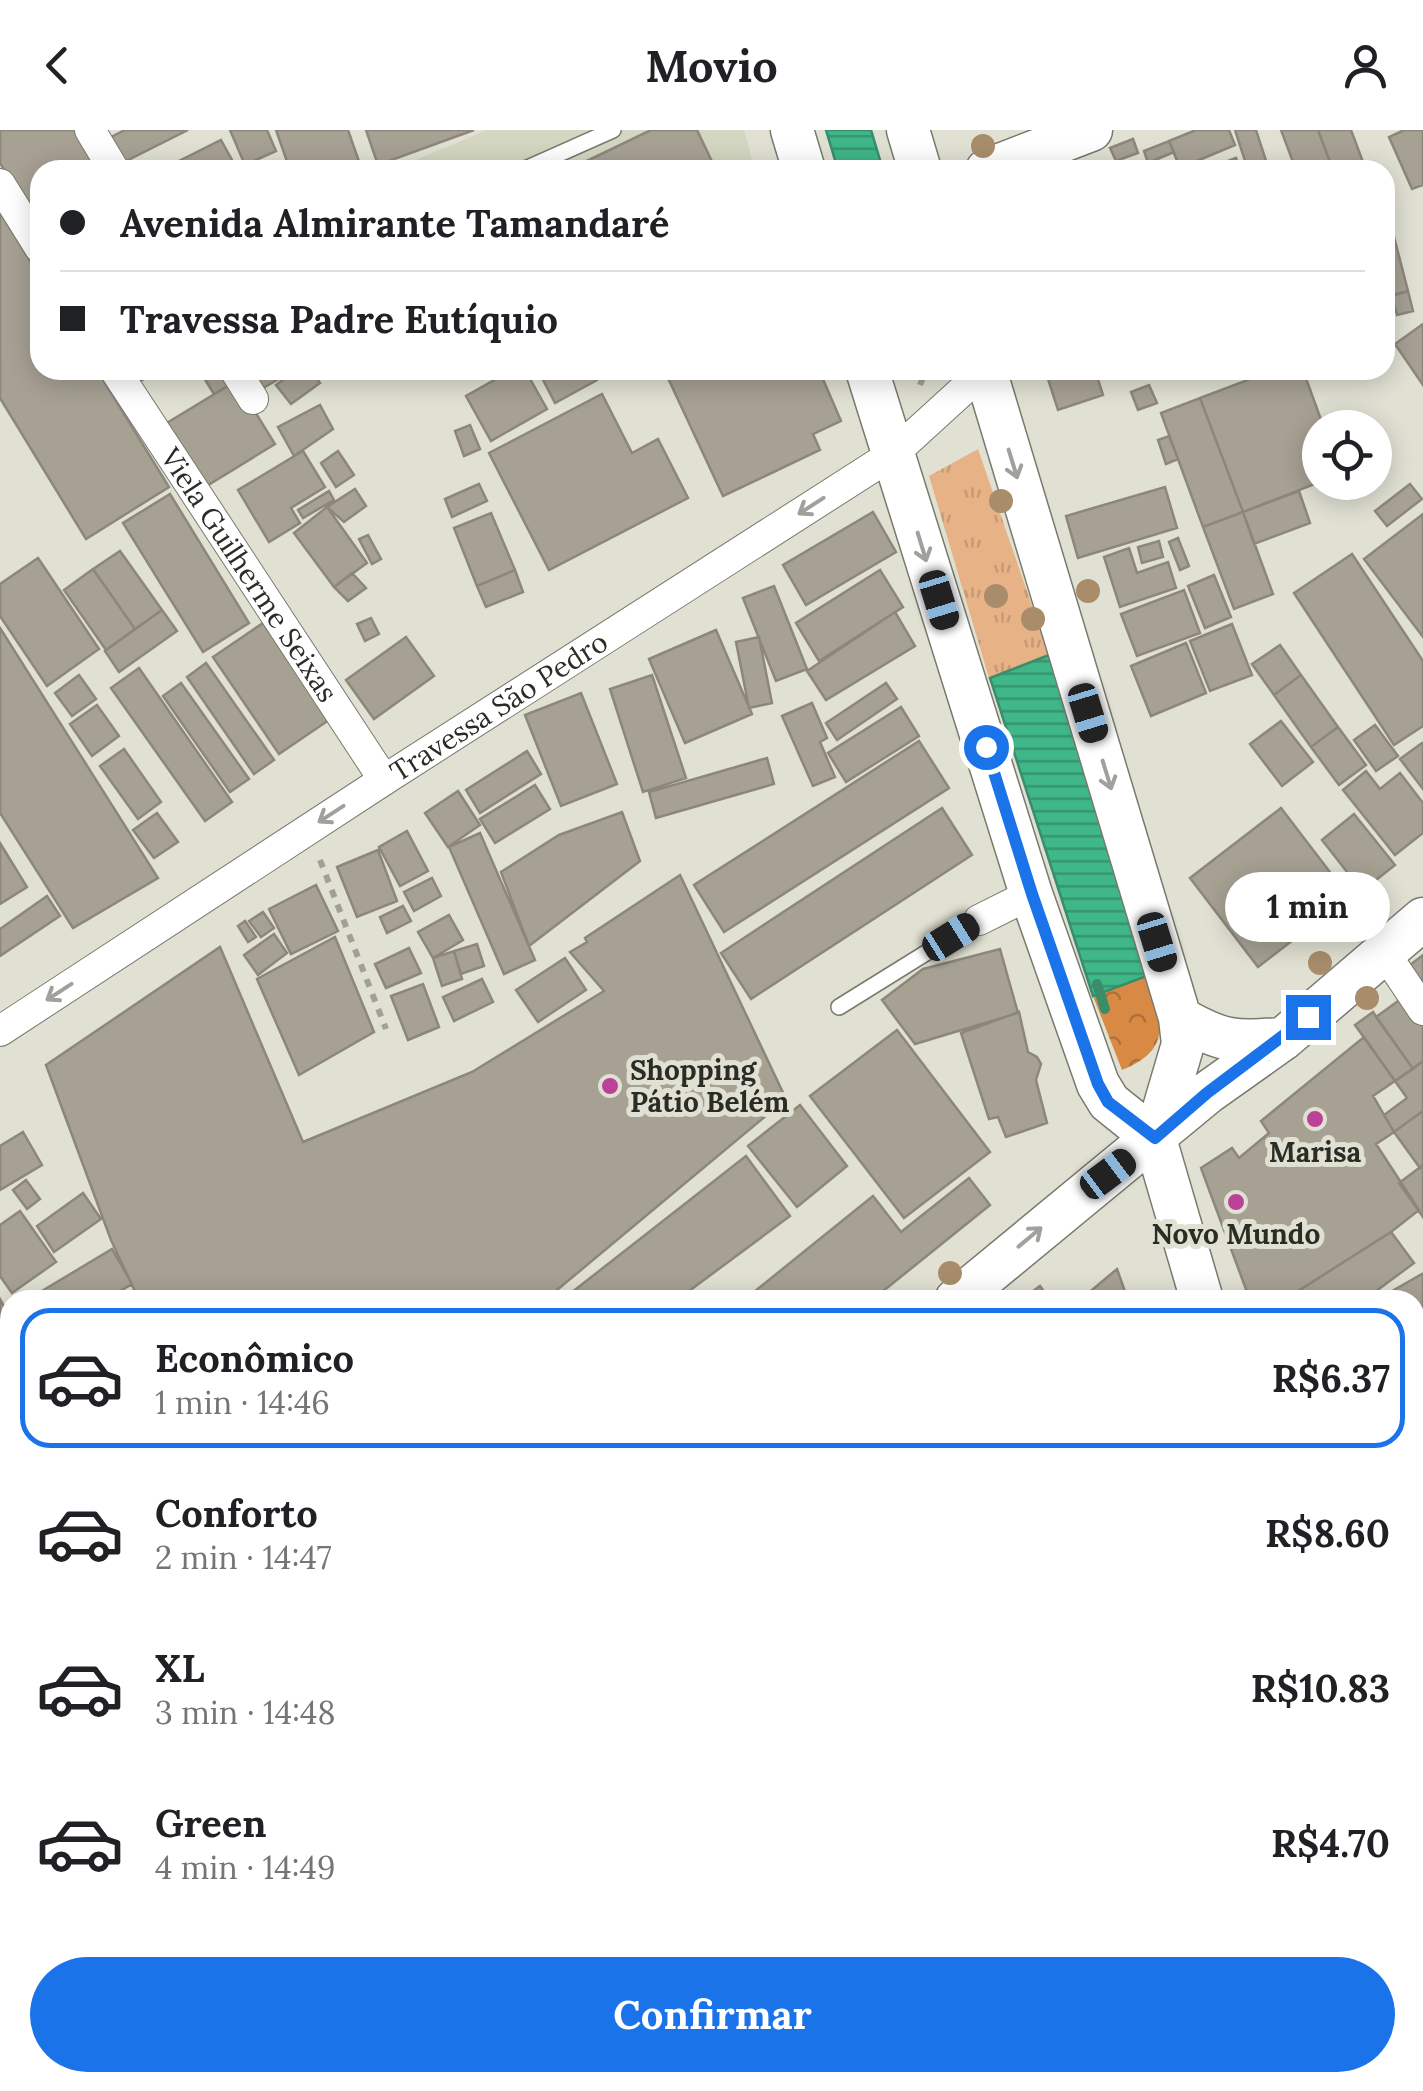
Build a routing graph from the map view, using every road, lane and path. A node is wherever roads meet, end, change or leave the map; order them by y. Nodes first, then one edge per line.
1 (90, 130) edge
2 (614, 130) edge
3 (792, 130) edge
4 (908, 130) edge
5 (1091, 130) edge
6 (108, 160) edge
7 (546, 160) edge
8 (801, 160) edge
9 (917, 160) edge
10 (1012, 160) edge
11 (0, 184) edge
12 (30, 232) edge
13 (123, 380) edge
14 (241, 380) edge
15 (870, 380) edge
16 (974, 380) edge
17 (988, 380) edge
18 (253, 400) dead end
19 (893, 454) junction
20 (384, 780) junction
21 (320, 860) dead end
22 (1032, 894) junction
23 (1423, 919) edge
24 (979, 920) joint
25 (1384, 952) junction
26 (839, 1007) dead end
27 (1423, 1010) edge
28 (1180, 1018) junction
29 (386, 1029) dead end
30 (0, 1031) edge
31 (1283, 1038) junction
32 (1155, 1138) junction
33 (968, 1290) edge
34 (1199, 1290) edge

1 - 6 street
2 - 7 lane
3 - 8 main road
4 - 9 main road
5 - 10 main road
11 - 12 street
13 - 20 street, Viela Guilherme Seixas
14 - 18 street
15 - 19 main road
16 - 19 street, Travessa São Pedro
17 -> 28 main road
19 -> 20 street, Travessa São Pedro
19 -> 22 main road
20 -> 30 street, Travessa São Pedro
21 - 29 path
22 - 24 street
22 - 32 main road
23 - 25 main road
24 - 26 lane
25 - 27 street
25 - 31 main road
28 - 31 main road
28 - 32 main road
31 - 32 main road
33 -> 32 main road
32 - 34 main road

